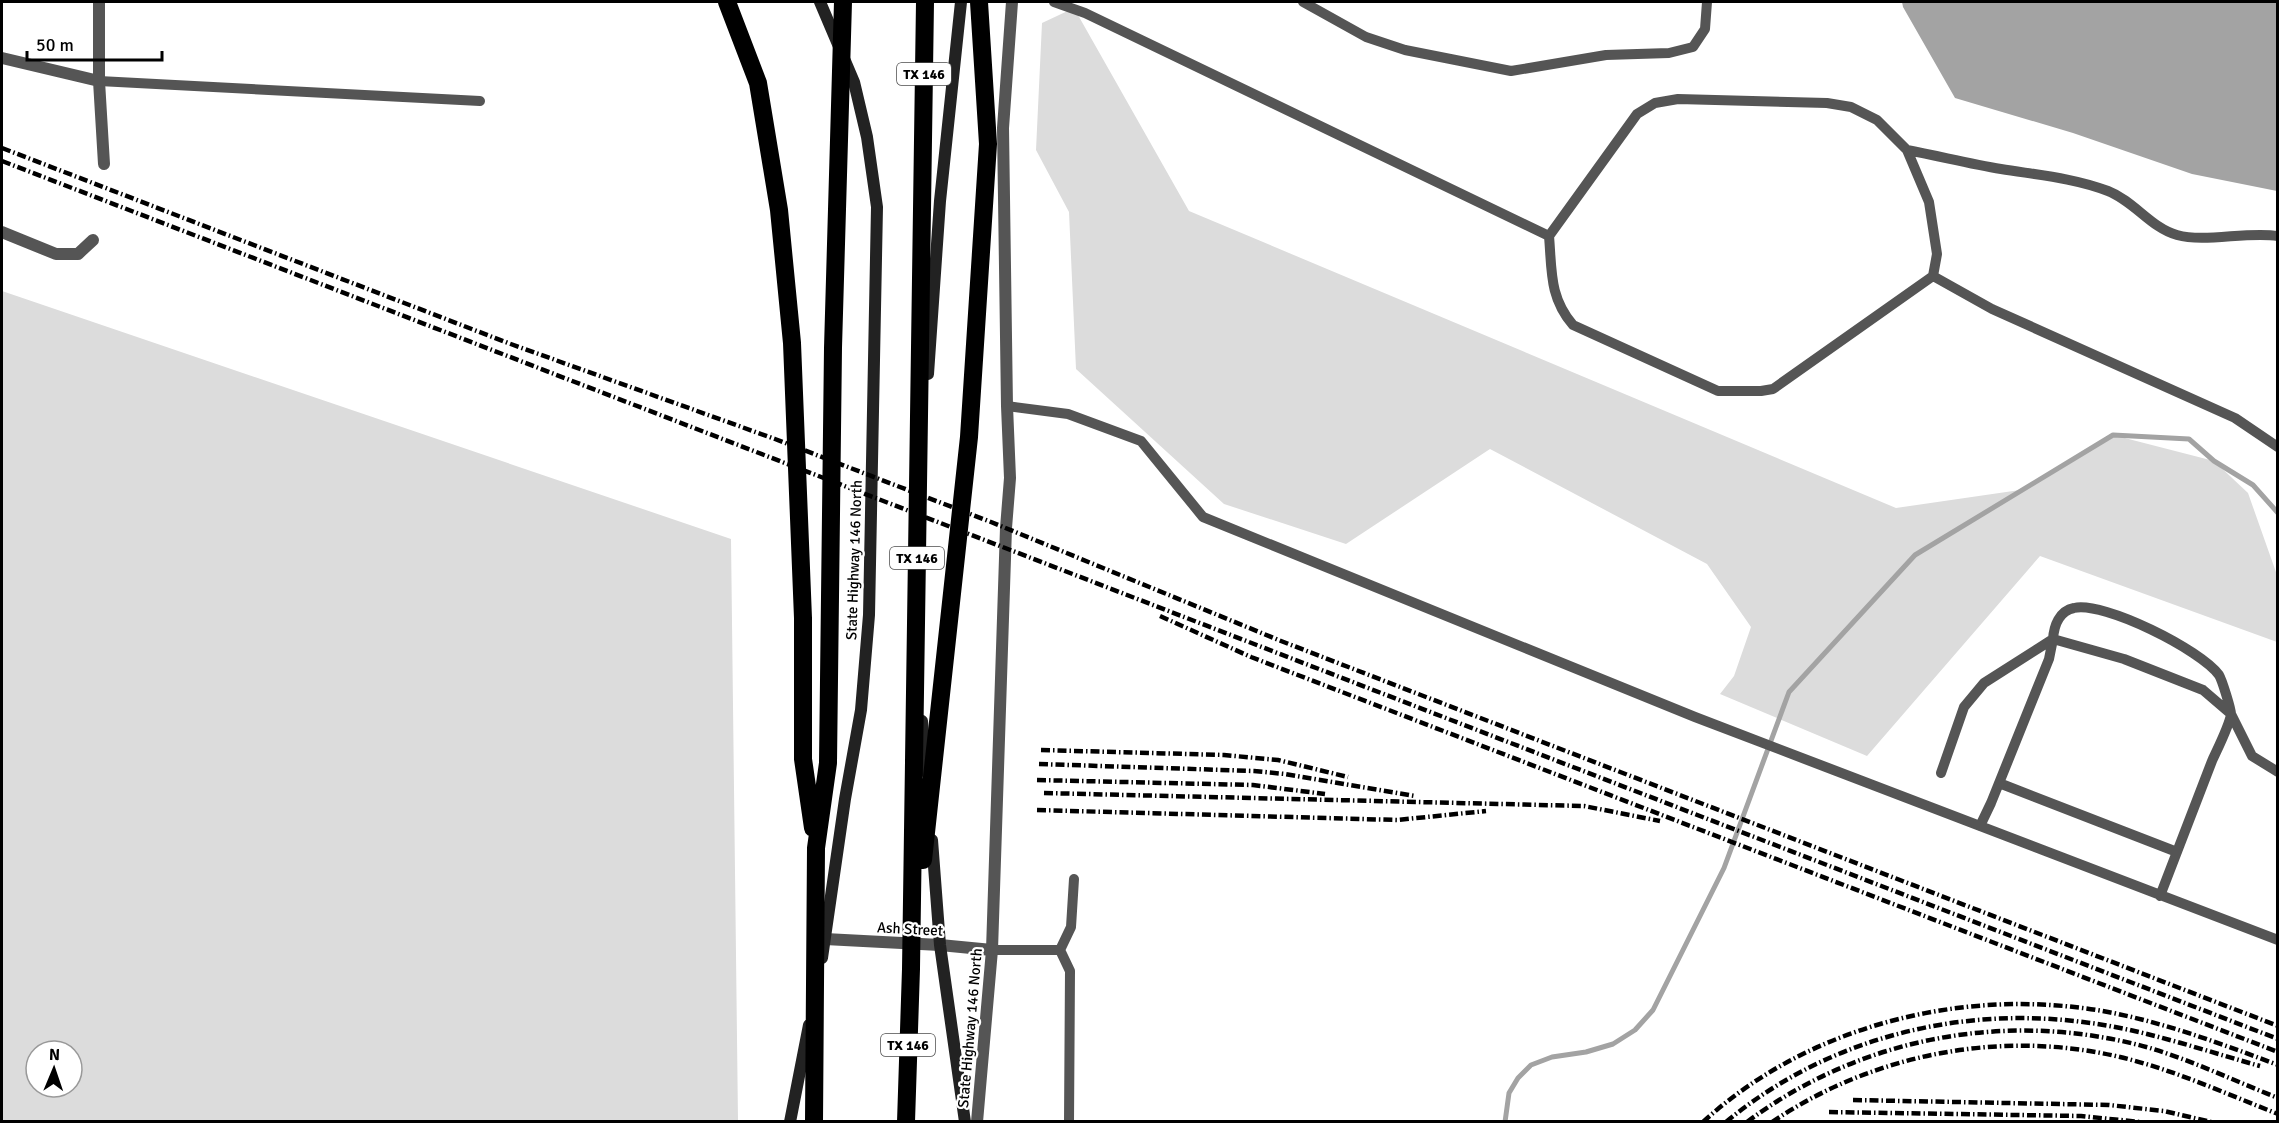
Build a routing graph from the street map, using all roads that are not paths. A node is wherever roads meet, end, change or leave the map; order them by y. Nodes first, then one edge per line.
1 (99, 2) edge
2 (727, 2) edge
3 (820, 2) edge
4 (843, 2) edge
5 (925, 2) edge
6 (961, 2) edge
7 (979, 2) edge
8 (1012, 2) edge
9 (1054, 2) edge
10 (1304, 2) edge
11 (1707, 2) edge
12 (2, 58) edge
13 (99, 81) junction
14 (480, 101) dead end
15 (1907, 150) junction
16 (104, 164) dead end
17 (2, 232) edge
18 (1549, 236) junction
19 (2277, 236) edge
20 (93, 240) dead end
21 (1933, 276) junction
22 (1007, 406) junction
23 (2277, 447) edge
24 (2053, 639) junction
25 (2231, 714) junction
26 (2277, 771) edge
27 (1941, 773) dead end
28 (1999, 783) junction
29 (1980, 826) junction
30 (816, 848) junction
31 (2177, 852) junction
32 (1074, 879) dead end
33 (2160, 896) junction
34 (825, 939) junction
35 (2277, 940) edge
36 (940, 945) junction
37 (992, 950) junction
38 (1060, 950) junction
39 (911, 969) junction
40 (790, 1122) edge
41 (814, 1122) edge
42 (906, 1122) edge
43 (965, 1122) edge
44 (976, 1122) edge
45 (1069, 1122) edge

1 - 13 street
2 - 30 highway
3 - 34 main road, State Highway 146 North
4 - 30 highway
5 - 39 highway, TX 146
6 - 36 main road, State Highway 146 North
7 - 39 highway
8 - 22 street, State Highway 146 North
9 - 18 lane
10 - 11 lane
12 - 13 street
13 - 14 lane
13 - 16 street
15 - 18 lane
15 - 19 lane
15 - 21 lane
17 - 20 street
18 - 21 lane
21 - 23 lane
22 - 29 lane
22 - 37 street, State Highway 146 North
24 - 25 lane
24 - 25 lane
24 - 27 lane
24 - 28 lane
25 - 26 lane
25 - 31 lane
28 - 29 lane
28 - 31 lane
29 - 33 lane
30 - 41 highway
31 - 33 lane
32 - 38 lane
33 - 35 lane
34 - 36 street, Ash Street
34 - 40 main road, State Highway 146 North
36 - 37 street, Ash Street
36 - 43 main road, State Highway 146 North
37 - 38 lane
37 - 44 street, State Highway 146 North
38 - 45 lane
39 - 42 highway, TX 146

